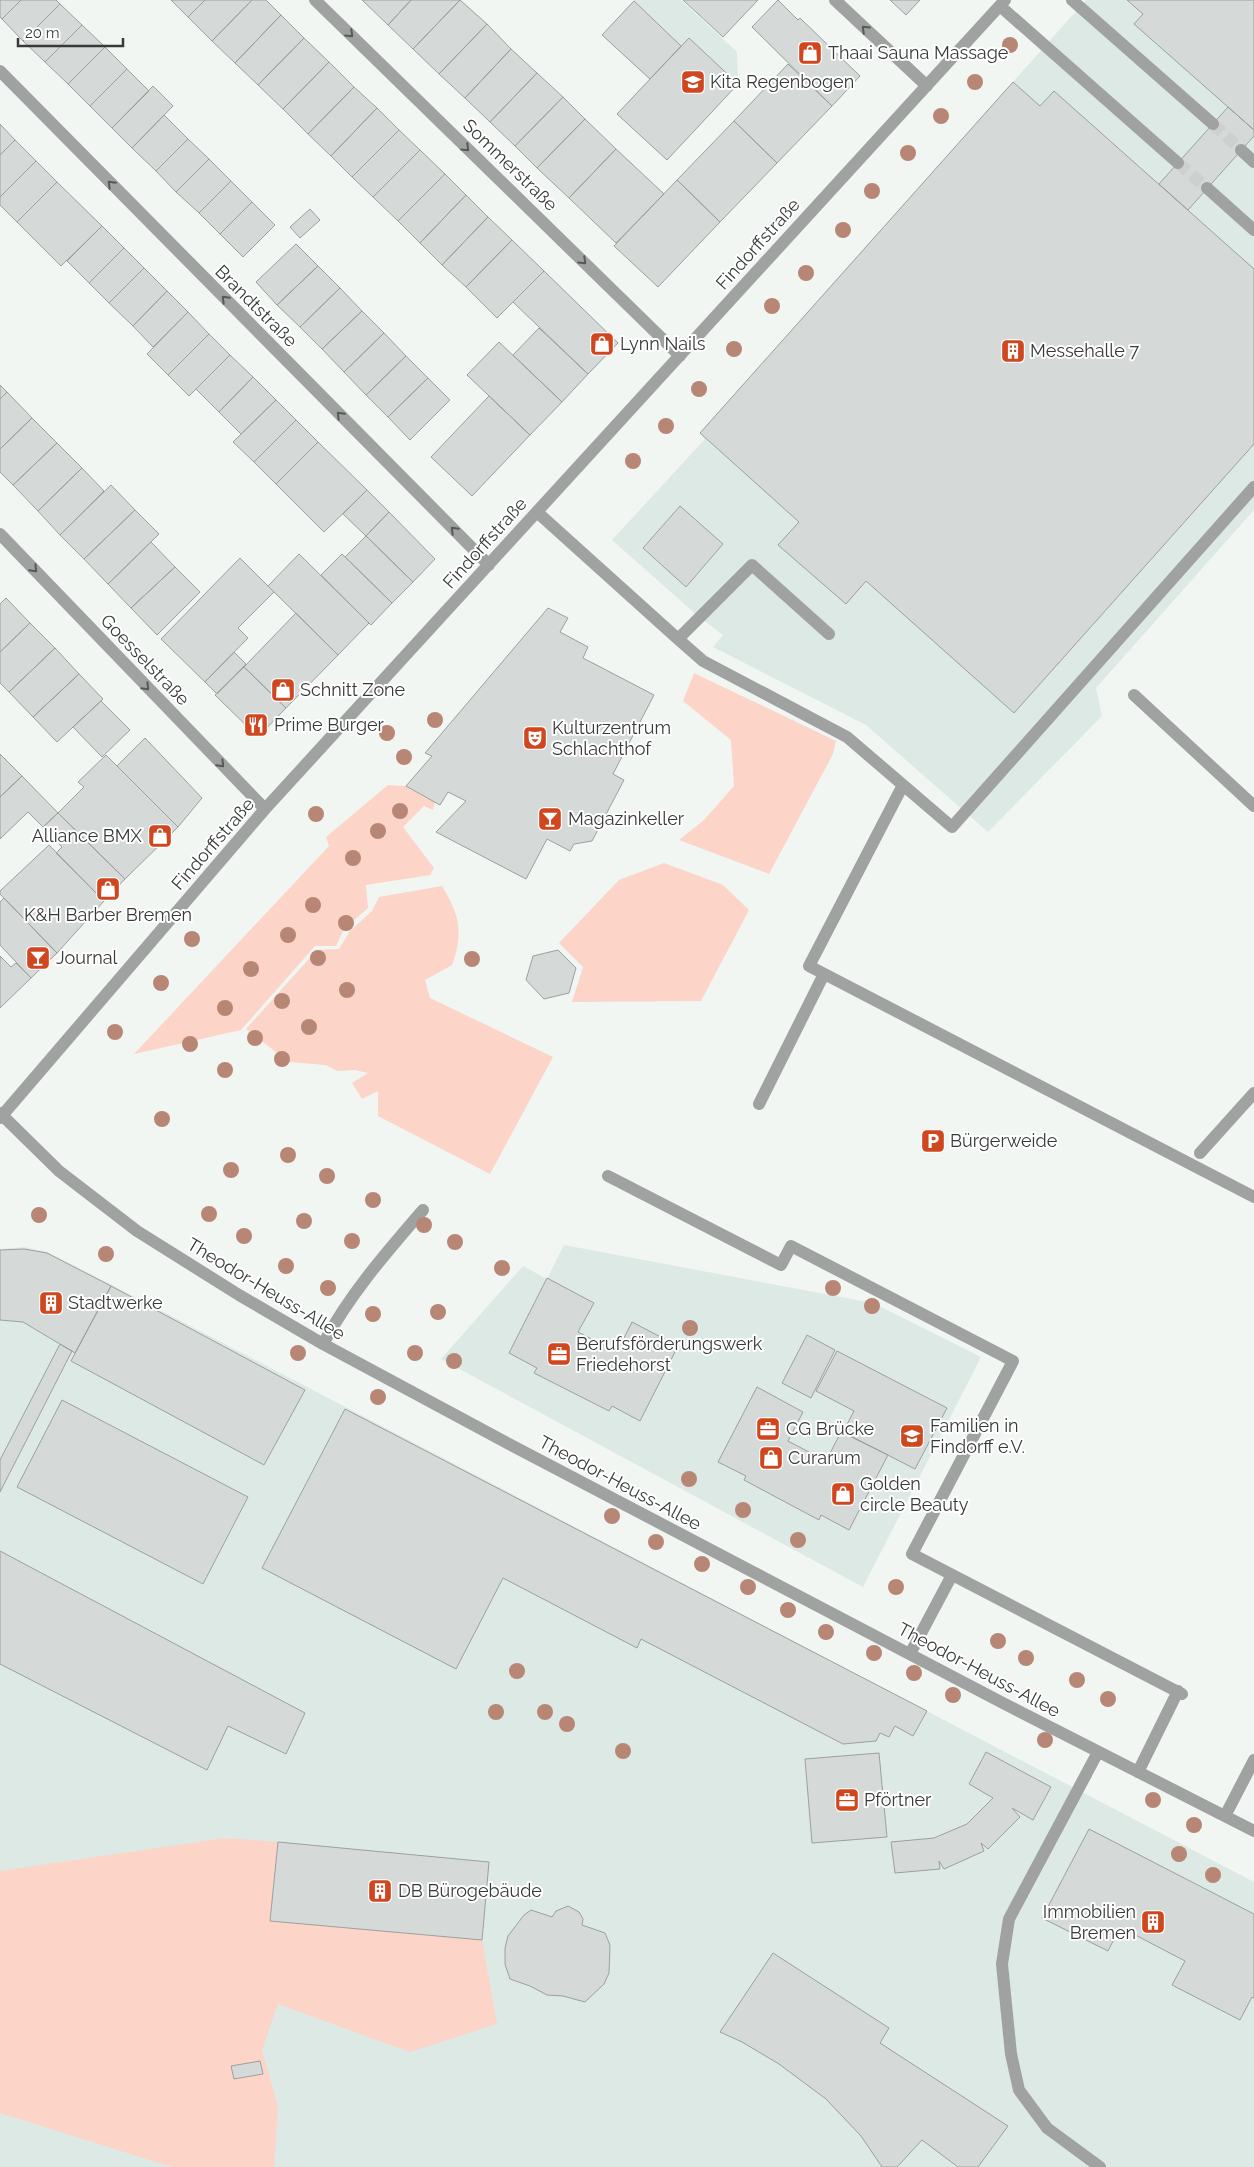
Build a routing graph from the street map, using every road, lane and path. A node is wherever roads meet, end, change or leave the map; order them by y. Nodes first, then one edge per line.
1 (315, 0) edge
2 (835, 0) edge
3 (1072, 0) edge
4 (1003, 3) edge
5 (0, 71) edge
6 (927, 86) junction
7 (1213, 124) tunnel mouth
8 (1241, 150) tunnel mouth
9 (1254, 162) edge
10 (1178, 163) tunnel mouth
11 (1207, 188) tunnel mouth
12 (1254, 230) edge
13 (680, 356) junction
14 (1254, 487) edge
15 (537, 512) junction
16 (0, 534) edge
17 (488, 565) junction
18 (829, 634) dead end
19 (678, 639) junction
20 (1134, 695) dead end
21 (903, 785) junction
22 (1254, 806) edge
23 (265, 809) junction
24 (824, 974) junction
25 (1254, 1093) edge
26 (759, 1104) dead end
27 (1, 1113) edge
28 (1200, 1153) dead end
29 (608, 1176) dead end
30 (1254, 1197) edge
31 (423, 1210) dead end
32 (323, 1344) junction
33 (952, 1575) junction
34 (910, 1654) junction
35 (1098, 1752) junction
36 (1254, 1760) edge
37 (1138, 1772) junction
38 (1225, 1816) junction
39 (1254, 1831) edge
40 (1100, 2167) edge

1 -> 13 street, Sommerstraße
6 -> 2 street
3 - 7 street
4 - 6 street, Findorffstraße
4 - 10 street
17 -> 5 street, Brandtstraße
6 - 13 street, Findorffstraße
8 - 9 street
11 - 12 street
13 - 15 street, Findorffstraße
14 - 21 street
15 - 17 street, Findorffstraße
15 - 19 street
16 -> 23 street, Goesselstraße
17 - 23 street, Findorffstraße
18 - 19 street
19 - 21 street
20 - 22 street
21 - 24 street
23 - 27 street, Findorffstraße
24 - 26 street
24 - 30 street
25 - 28 street
27 - 32 street, Theodor-Heuss-Allee
29 - 33 street
31 - 32 street
32 - 34 street, Theodor-Heuss-Allee
33 - 34 street
33 - 37 street
34 - 35 street, Theodor-Heuss-Allee
35 - 37 street, Theodor-Heuss-Allee
35 - 40 street
36 - 38 street
37 - 38 street, Theodor-Heuss-Allee
38 - 39 street, Theodor-Heuss-Allee

